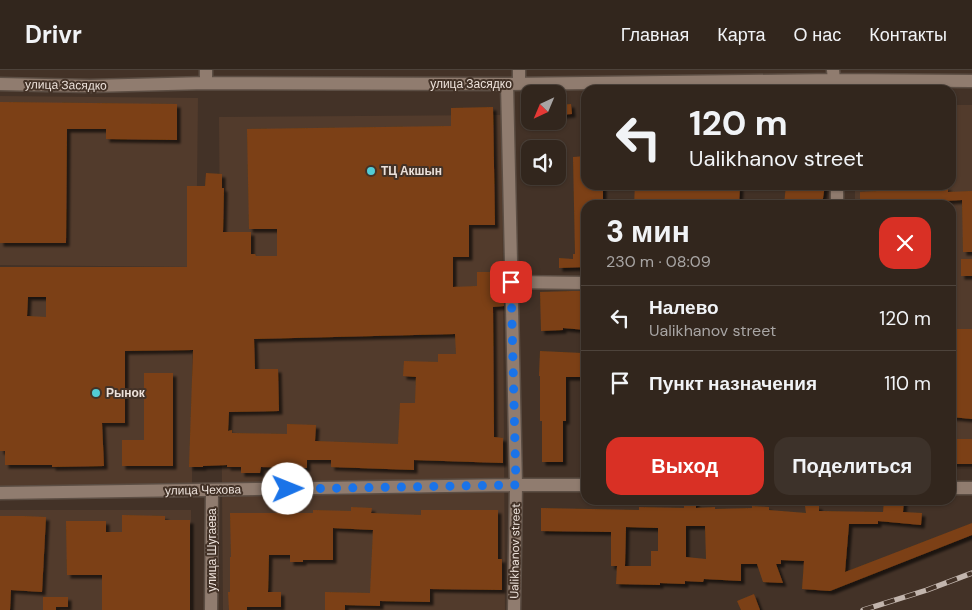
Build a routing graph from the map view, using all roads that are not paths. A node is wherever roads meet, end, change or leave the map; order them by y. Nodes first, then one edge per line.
1 (206, 70) edge
2 (519, 70) edge
3 (834, 80) edge
4 (972, 81) edge
5 (206, 83) junction
6 (0, 84) edge
7 (513, 84) junction
8 (511, 282) junction
9 (581, 283) edge
10 (516, 485) junction
11 (581, 485) edge
12 (956, 488) edge
13 (972, 488) edge
14 (212, 490) junction
15 (0, 493) edge
16 (212, 610) edge
17 (514, 610) edge

1 - 5 street
2 - 7 street
3 - 4 street, улица Засядко
3 - 7 street, улица Засядко
5 - 6 street, улица Засядко
5 - 7 street, улица Засядко
7 - 8 street, Ualikhanov street
8 - 9 street
8 - 10 street, Ualikhanov street
10 - 11 street, улица Чехова
10 - 14 street, улица Чехова
10 - 17 street, Ualikhanov street
12 - 13 street
14 - 15 street, улица Чехова
14 - 16 street, улица Шугаева

